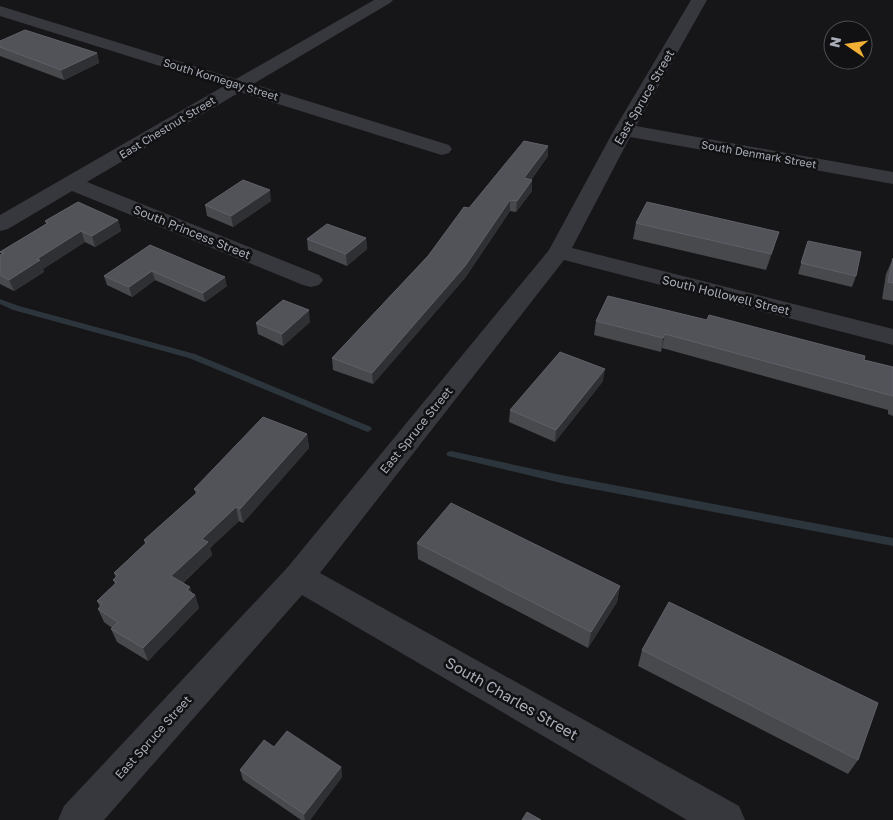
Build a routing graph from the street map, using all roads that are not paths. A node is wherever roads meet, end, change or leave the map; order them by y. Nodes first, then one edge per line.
1 (385, 0) edge
2 (699, 0) edge
3 (0, 11) edge
4 (238, 84) junction
5 (624, 130) junction
6 (442, 148) dead end
7 (893, 178) edge
8 (72, 183) junction
9 (0, 224) edge
10 (560, 252) junction
11 (311, 280) dead end
12 (893, 337) edge
13 (298, 576) junction
14 (78, 820) edge
15 (725, 820) edge

1 - 4 street, East Chestnut Street
2 - 5 street, East Spruce Street
3 - 4 street, South Kornegay Street
4 - 6 street, South Kornegay Street
4 - 8 street, East Chestnut Street
5 - 7 street, South Denmark Street
5 - 10 street, East Spruce Street
8 - 9 street, East Chestnut Street
8 - 11 street, South Princess Street
10 - 12 street, South Hollowell Street
10 - 13 street, East Spruce Street
13 - 14 street, East Spruce Street
13 - 15 street, South Charles Street

